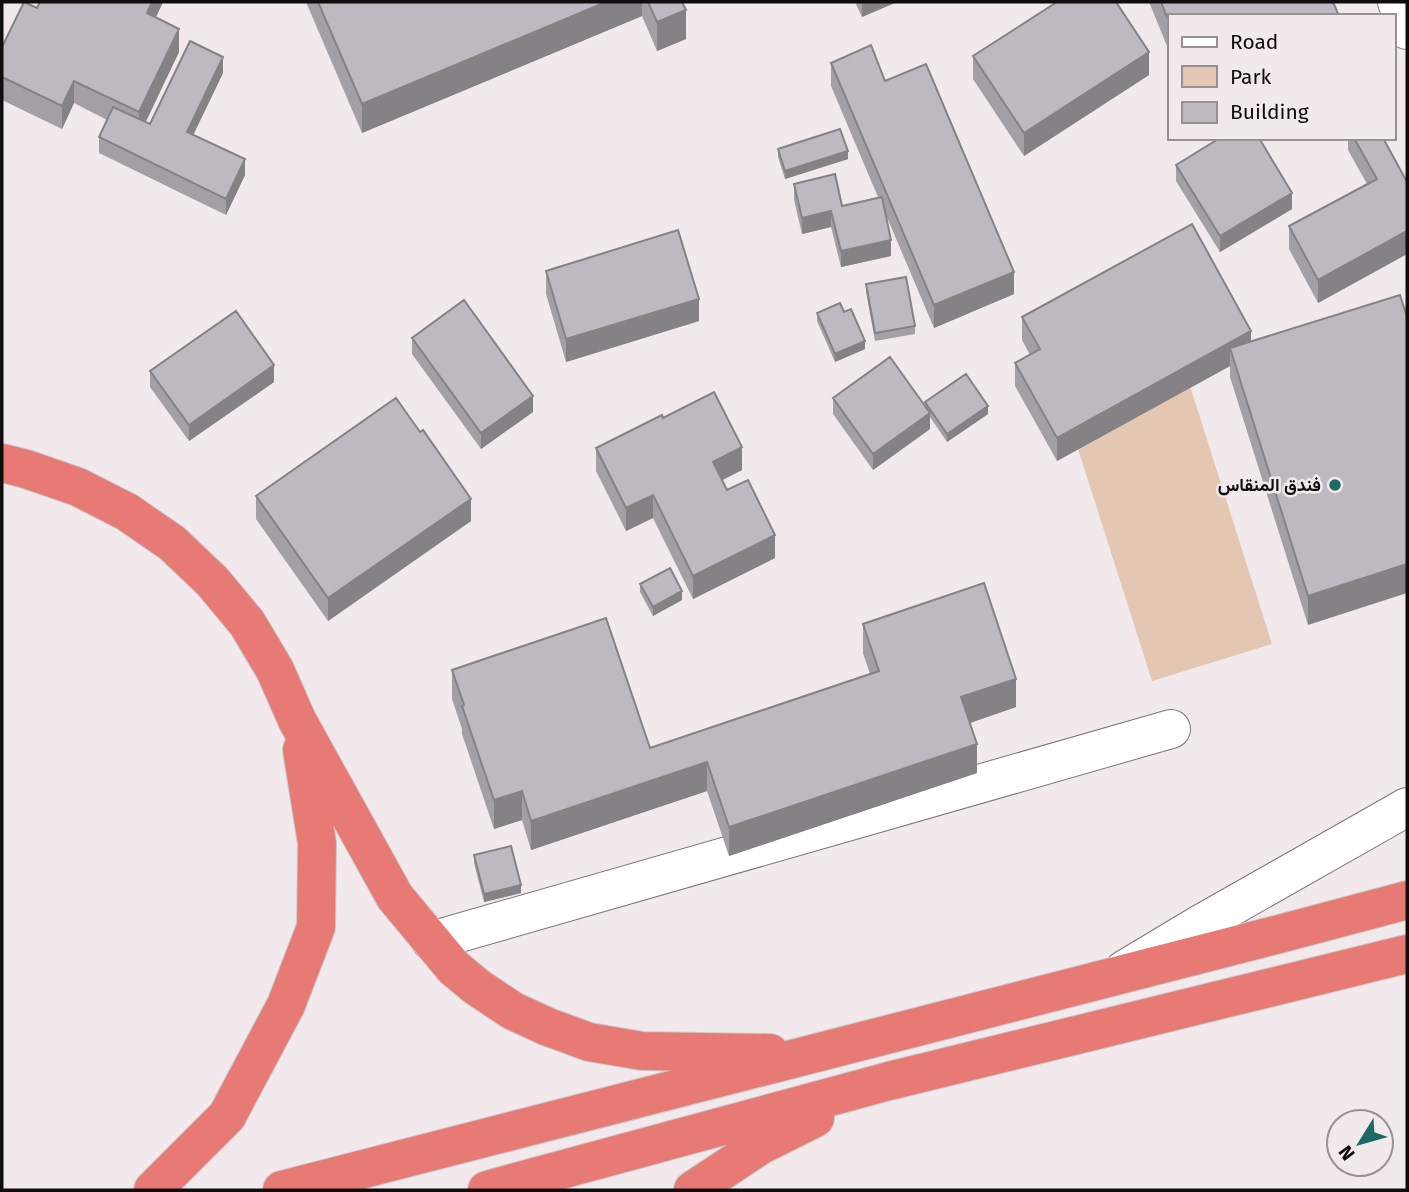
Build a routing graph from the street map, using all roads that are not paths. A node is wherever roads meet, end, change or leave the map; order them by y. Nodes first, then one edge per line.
1 (1397, 2) edge
2 (1407, 30) edge
3 (2, 463) edge
4 (298, 720) junction
5 (1171, 729) dead end
6 (1407, 807) edge
7 (1407, 900) edge
8 (431, 941) junction
9 (1407, 954) edge
10 (1108, 980) junction
11 (821, 1054) junction
12 (890, 1081) junction
13 (153, 1190) edge
14 (282, 1190) edge
15 (487, 1190) edge
16 (693, 1190) edge

1 - 2 street
3 - 4 highway
4 - 8 highway
4 - 13 highway
5 - 8 street
6 - 10 street
7 - 10 highway
8 - 11 highway
9 - 12 highway
10 - 11 highway
11 - 14 highway
12 - 15 highway
12 - 16 highway

